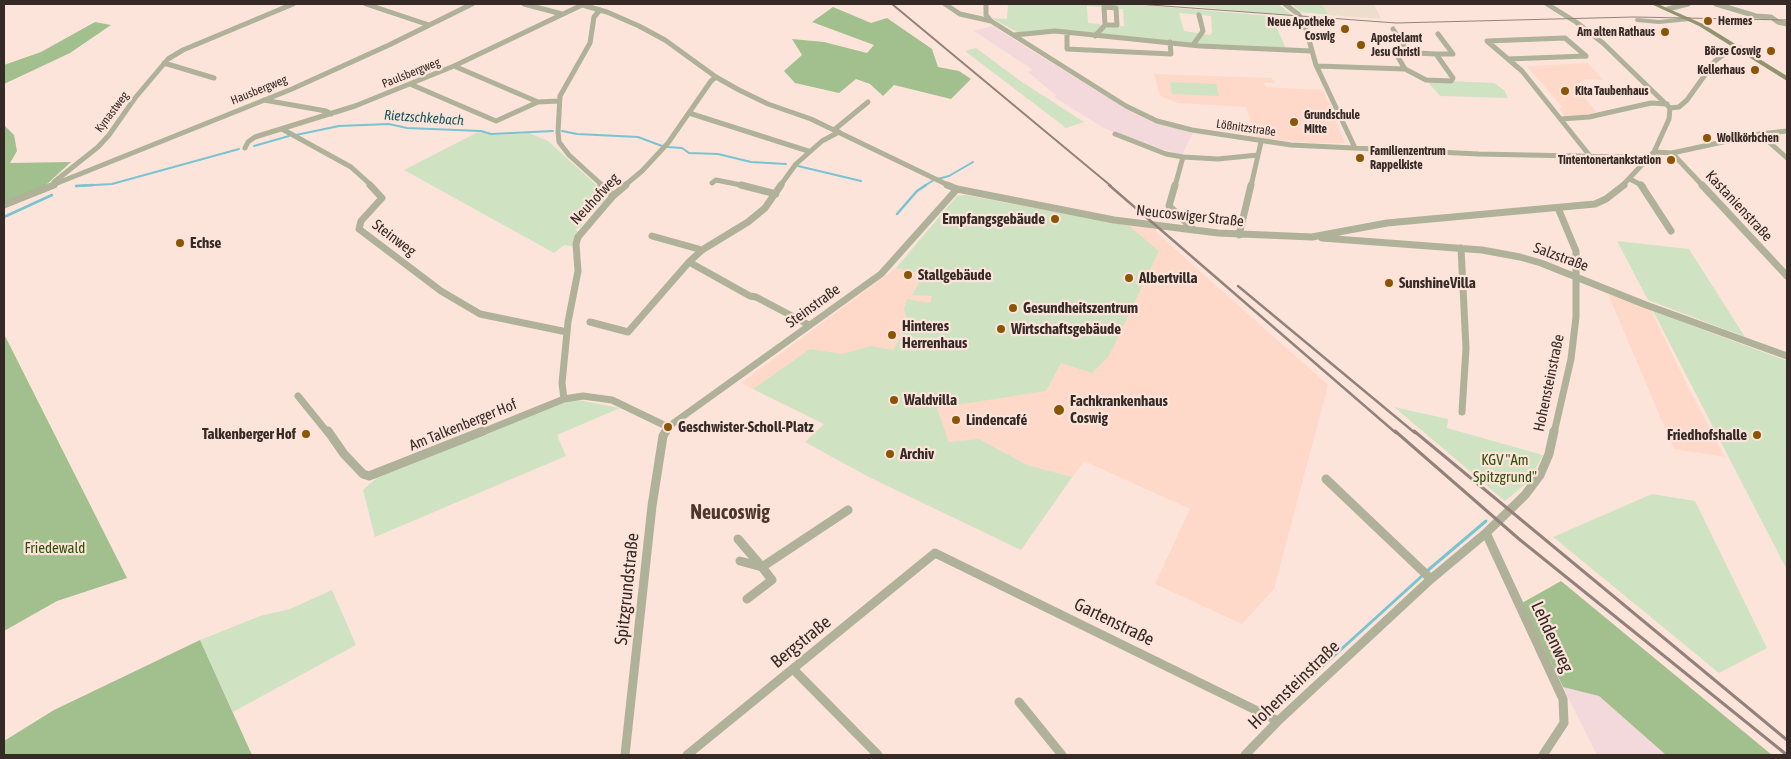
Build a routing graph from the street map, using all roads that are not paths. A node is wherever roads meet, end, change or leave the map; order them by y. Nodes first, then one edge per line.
1 (293, 4) edge
2 (366, 4) edge
3 (472, 4) edge
4 (524, 4) edge
5 (580, 4) edge
6 (945, 4) edge
7 (986, 4) edge
8 (1285, 4) edge
9 (1547, 4) edge
10 (1654, 4) edge
11 (1688, 4) edge
12 (1716, 4) edge
13 (591, 5) edge
14 (600, 10) junction
15 (1668, 10) junction
16 (562, 14) junction
17 (1199, 15) dead end
18 (1634, 18) dead end
19 (1689, 19) junction
20 (1667, 21) junction
21 (991, 22) junction
22 (1787, 24) edge
23 (429, 25) junction
24 (1105, 25) dead end
25 (1675, 25) dead end
26 (1393, 29) dead end
27 (1067, 32) junction
28 (1438, 34) dead end
29 (1014, 36) junction
30 (1095, 36) junction
31 (1170, 42) junction
32 (1193, 45) junction
33 (1740, 48) junction
34 (1311, 51) junction
35 (1408, 52) junction
36 (1436, 54) junction
37 (1508, 58) junction
38 (164, 63) junction
39 (454, 66) junction
40 (1317, 66) junction
41 (1405, 70) junction
42 (716, 77) junction
43 (214, 78) dead end
44 (1787, 79) edge
45 (410, 84) junction
46 (264, 100) junction
47 (558, 101) junction
48 (538, 102) junction
49 (868, 102) dead end
50 (1669, 106) junction
51 (331, 114) junction
52 (689, 114) junction
53 (1561, 119) junction
54 (282, 129) junction
55 (836, 131) junction
56 (1787, 131) edge
57 (1115, 134) dead end
58 (1760, 134) junction
59 (1261, 142) junction
60 (245, 148) dead end
61 (1355, 148) junction
62 (808, 151) junction
63 (1654, 152) junction
64 (1672, 153) junction
65 (1258, 155) junction
66 (1590, 156) junction
67 (1183, 157) junction
68 (1787, 158) edge
69 (1646, 160) junction
70 (1630, 179) junction
71 (712, 183) dead end
72 (49, 186) junction
73 (957, 189) junction
74 (776, 194) junction
75 (613, 196) junction
76 (4, 205) edge
77 (1558, 208) junction
78 (1194, 230) junction
79 (1671, 231) dead end
80 (1239, 235) junction
81 (652, 236) dead end
82 (1312, 237) junction
83 (1460, 248) junction
84 (702, 250) junction
85 (689, 262) junction
86 (1786, 273) edge
87 (1577, 277) junction
88 (590, 322) dead end
89 (809, 325) junction
90 (567, 332) junction
91 (1787, 356) edge
92 (298, 396) dead end
93 (564, 399) junction
94 (1462, 412) dead end
95 (668, 427) junction
96 (1326, 478) dead end
97 (848, 510) dead end
98 (1486, 533) junction
99 (738, 538) dead end
100 (935, 553) joint
101 (740, 561) dead end
102 (762, 567) junction
103 (1431, 579) junction
104 (747, 599) dead end
105 (793, 669) junction
106 (1019, 702) dead end
107 (1278, 721) junction
108 (625, 755) edge
109 (687, 755) edge
110 (878, 755) edge
111 (1062, 755) edge
112 (1246, 755) edge
113 (1543, 755) edge

1 - 38 street, Kynastweg
2 - 23 street
3 - 23 street, Hausbergweg
4 - 16 street
5 - 13 street, Neucoswiger Straße
5 - 16 street, Paulsbergweg
6 - 21 street, Lößnitzstraße
7 - 21 street
8 - 34 street
9 - 50 street
10 - 15 main road
11 - 15 street
12 - 22 street
13 - 14 street, Neucoswiger Straße
14 - 42 street, Neucoswiger Straße
14 - 47 street
15 - 19 main road
16 - 39 street, Paulsbergweg
17 - 32 street
18 - 20 street
19 - 20 street
19 - 33 main road
20 - 25 street
21 - 29 street, Lößnitzstraße
23 - 46 street, Hausbergweg
24 - 30 street
26 - 35 street
27 - 29 street
27 - 30 street
27 - 31 street
28 - 36 street
29 - 59 street, Lößnitzstraße
30 - 31 street
31 - 32 street
32 - 34 street
33 - 44 main road
33 - 50 street
34 - 40 street
35 - 36 street
35 - 41 street
36 - 41 street
37 - 37 street
37 - 53 street
38 - 43 street
38 - 72 street, Kynastweg
39 - 45 street, Paulsbergweg
39 - 48 street
40 - 41 street
40 - 61 street
42 - 52 street, Neuhofweg
42 - 55 street, Neucoswiger Straße
45 - 48 street
45 - 51 street, Paulsbergweg
46 - 51 street
46 - 72 street, Hausbergweg
47 - 48 street
47 - 75 street
49 - 55 street
50 - 53 street
50 - 63 street
51 - 54 street, Paulsbergweg
52 - 62 street
52 - 75 street, Neuhofweg
53 - 66 street
54 - 60 street, Paulsbergweg
54 - 90 street, Steinweg
55 - 62 street
55 - 73 street, Neucoswiger Straße
56 - 58 street
57 - 67 street
58 - 64 street
58 - 68 street
59 - 61 street, Lößnitzstraße
59 - 65 street
61 - 66 street, Lößnitzstraße
62 - 74 street
63 - 64 street
63 - 69 street, Neucoswiger Straße
64 - 86 street, Kastanienstraße
65 - 67 street
65 - 80 street
66 - 69 street, Lößnitzstraße
67 - 78 street
69 - 70 street, Neucoswiger Straße
70 - 77 street, Neucoswiger Straße
70 - 79 street
71 - 74 street
72 - 76 street
73 - 78 street, Neucoswiger Straße
73 - 89 street, Steinstraße
74 - 84 street
75 - 90 street, Neuhofweg
77 - 82 street, Neucoswiger Straße
77 - 87 street, Hohensteinstraße
78 - 80 street, Neucoswiger Straße
80 - 82 street, Neucoswiger Straße
81 - 84 street
82 - 83 street, Salzstraße
83 - 87 street, Salzstraße
83 - 94 street
84 - 85 street
85 - 88 street
85 - 89 street
87 - 91 street, Salzstraße
87 - 98 street, Hohensteinstraße
89 - 95 street, Steinstraße
90 - 93 street, Neuhofweg
92 - 93 street, Am Talkenberger Hof
93 - 95 street, Am Talkenberger Hof
95 - 108 street, Spitzgrundstraße
96 - 103 street
97 - 102 street
98 - 103 street, Hohensteinstraße
98 - 113 street, Lehdenweg
99 - 102 street
100 - 105 street, Bergstraße
100 - 107 street, Gartenstraße
101 - 102 street
102 - 104 street
103 - 107 street, Hohensteinstraße
105 - 109 street, Bergstraße
105 - 110 street
106 - 111 street
107 - 112 street, Hohensteinstraße

